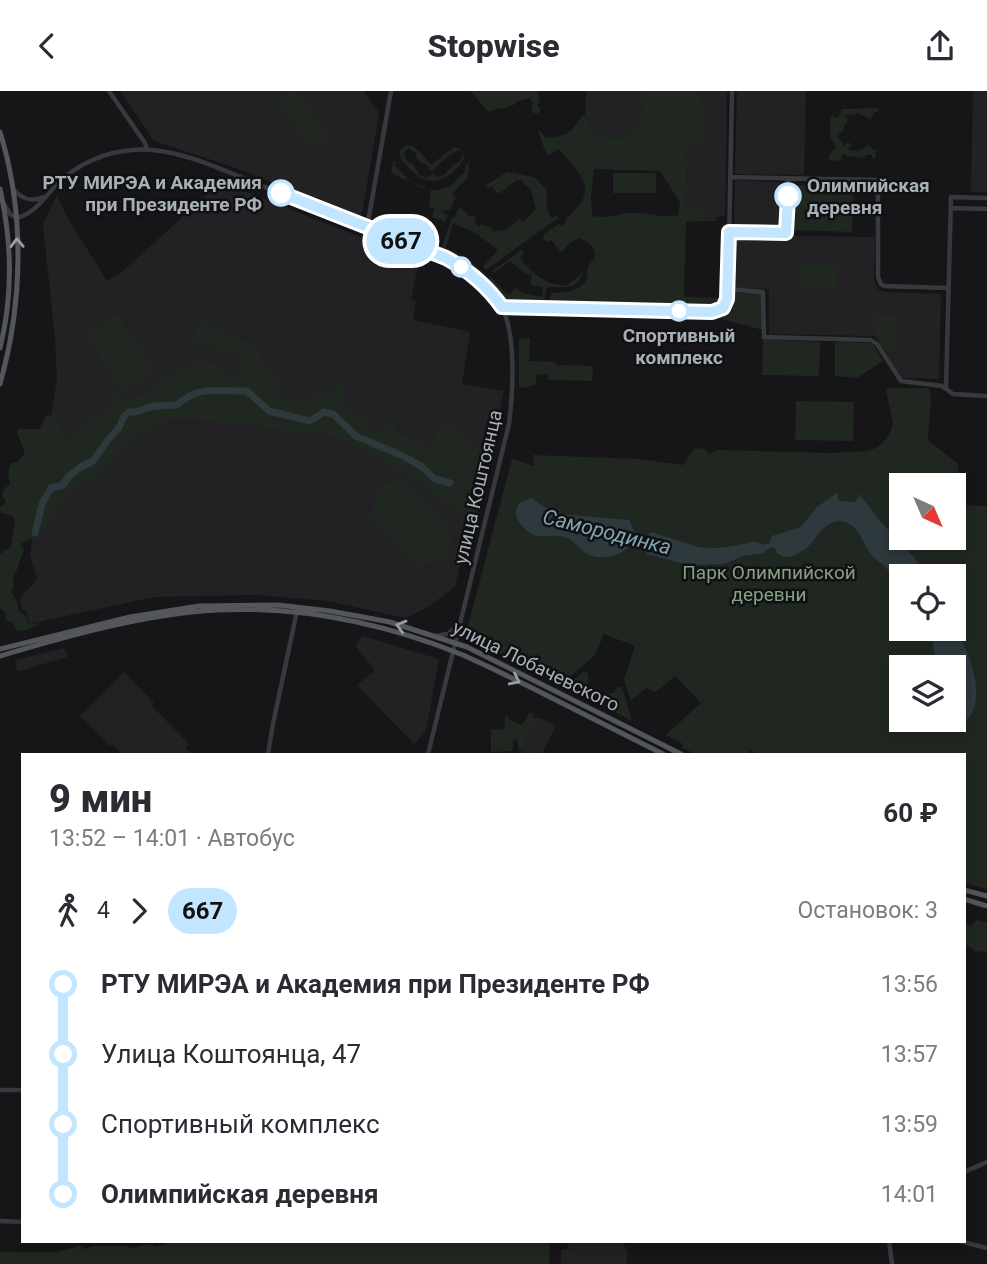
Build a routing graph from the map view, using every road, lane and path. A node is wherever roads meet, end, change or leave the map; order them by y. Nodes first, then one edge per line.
1 (109, 91) edge
2 (391, 91) edge
3 (732, 91) edge
4 (0, 132) edge
5 (4, 143) junction
6 (146, 149) junction
7 (0, 151) edge
8 (730, 177) junction
9 (788, 179) junction
10 (12, 188) junction
11 (0, 189) edge
12 (47, 195) junction
13 (984, 198) edge
14 (3, 204) junction
15 (951, 208) junction
16 (980, 209) junction
17 (987, 209) edge
18 (17, 218) junction
19 (367, 228) junction
20 (8, 231) junction
21 (729, 232) junction
22 (948, 288) junction
23 (728, 289) junction
24 (502, 307) junction
25 (0, 348) edge
26 (0, 384) edge
27 (946, 388) junction
28 (987, 396) edge
29 (299, 610) junction
30 (461, 622) junction
31 (435, 636) junction
32 (455, 642) junction
33 (0, 649) edge
34 (453, 652) junction
35 (0, 656) edge
36 (649, 738) junction
37 (646, 745) junction
38 (268, 753) edge
39 (428, 753) edge
40 (661, 753) edge
41 (679, 753) edge
42 (966, 891) edge
43 (987, 896) edge
44 (966, 900) edge
45 (987, 906) edge
46 (0, 1090) edge
47 (21, 1090) edge
48 (987, 1162) edge
49 (966, 1171) edge
50 (0, 1221) edge
51 (21, 1222) edge
52 (889, 1243) edge
53 (966, 1243) edge
54 (987, 1248) edge
55 (892, 1264) edge

1 - 6 street
2 - 19 street
3 - 8 street
4 - 5 main road
5 - 7 main road
5 - 10 main road
6 - 12 street, улица Коштоянца
6 - 19 street, улица Коштоянца
8 - 9 street
8 - 21 street
9 - 21 street
9 - 22 street
10 - 12 street
10 - 18 main road
11 - 14 main road
12 - 18 street, улица Коштоянца
13 - 15 street
13 - 16 street
14 - 18 street
14 - 20 main road
15 - 16 street
15 - 22 street
16 - 17 street
18 - 20 street, улица Коштоянца
26 -> 18 main road
19 - 24 street, улица Коштоянца
20 - 25 main road
21 - 23 street
22 - 27 street
23 - 24 street
23 - 27 street
24 - 30 street, улица Коштоянца
27 - 28 street
31 -> 29 main road, улица Лобачевского
29 - 33 main road, улица Лобачевского
29 - 34 main road, улица Лобачевского
29 - 35 main road, улица Лобачевского
29 - 38 street
30 - 31 street
30 - 32 street, улица Коштоянца
31 - 32 main road, улица Лобачевского
32 - 34 street, улица Коштоянца
32 - 36 main road, улица Лобачевского
34 -> 37 main road, улица Лобачевского
34 - 39 street, улица Коштоянца
36 - 37 street
36 - 41 main road, улица Лобачевского
37 - 40 main road, улица Лобачевского
42 - 43 main road
44 - 45 main road
46 - 47 street
48 - 49 street
50 - 51 street
52 - 55 street
53 - 54 street

